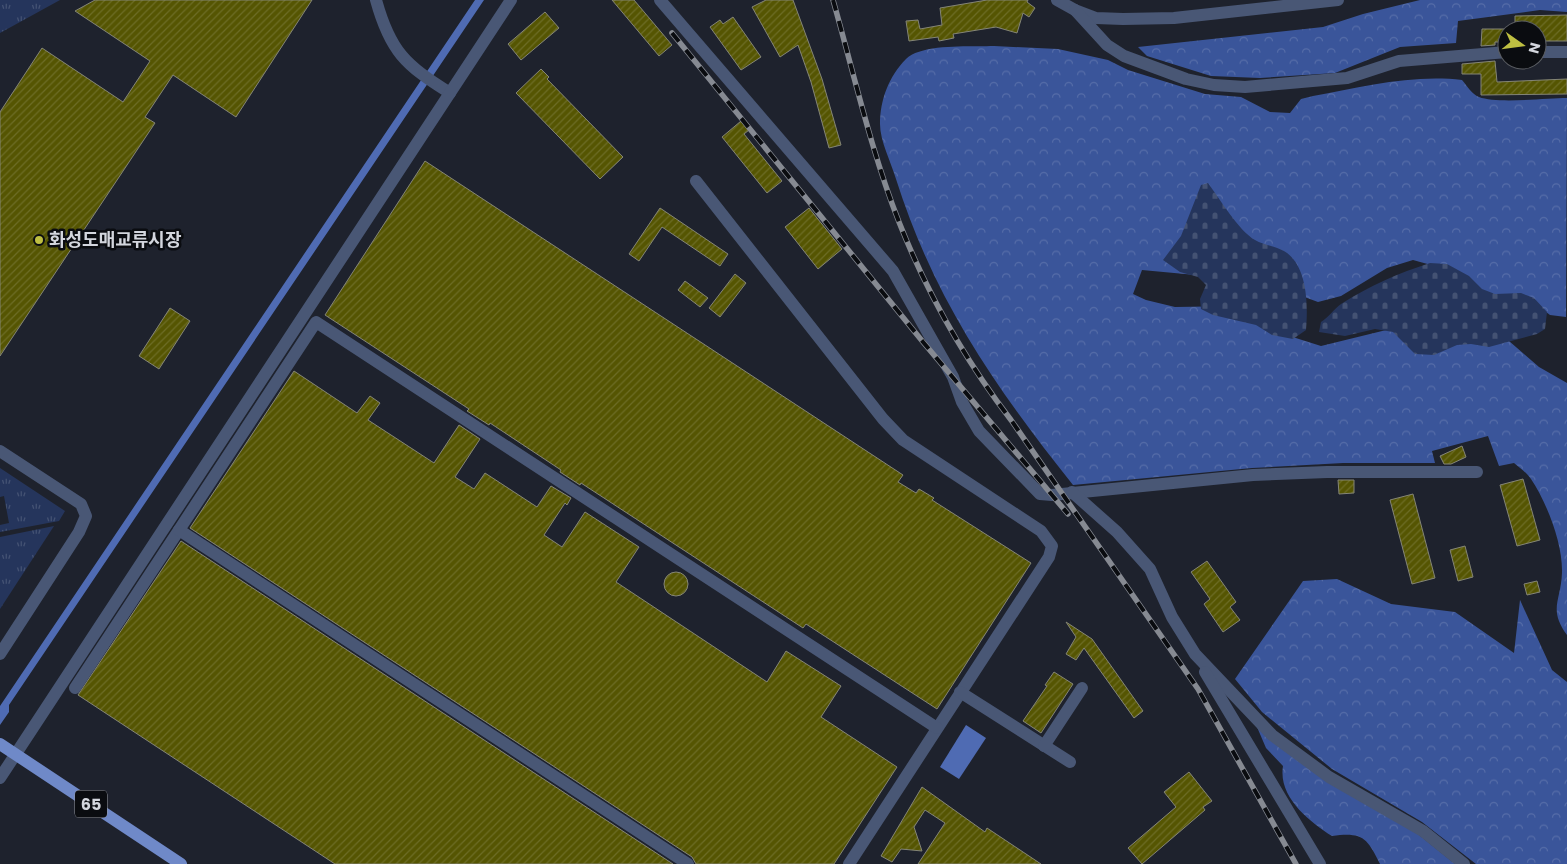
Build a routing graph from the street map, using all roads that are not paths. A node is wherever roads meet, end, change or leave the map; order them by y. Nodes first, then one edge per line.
1 (376, 0) edge
2 (511, 0) edge
3 (660, 0) edge
4 (1057, 0) edge
5 (1338, 0) edge
6 (1310, 2) edge
7 (1075, 10) junction
8 (1547, 52) edge
9 (1567, 52) edge
10 (1497, 53) edge
11 (450, 92) junction
12 (696, 181) dead end
13 (0, 451) edge
14 (1477, 472) dead end
15 (1072, 492) junction
16 (179, 530) junction
17 (0, 654) edge
18 (1195, 654) junction
19 (75, 688) dead end
20 (1082, 688) dead end
21 (966, 696) junction
22 (937, 728) junction
23 (0, 744) edge
24 (1044, 746) junction
25 (16, 753) junction
26 (1070, 762) dead end
27 (0, 778) edge
28 (181, 864) edge
29 (688, 864) edge
30 (849, 864) edge
31 (1320, 864) edge
32 (1464, 864) edge

1 - 11 street
2 - 11 street
3 - 15 street
4 - 7 street
5 - 6 street
6 - 7 street
7 - 10 street
8 - 9 street
11 - 25 street
12 - 21 street
13 - 17 street
14 - 15 street
15 - 18 street
16 - 19 street
16 - 22 street
16 - 29 street
18 - 31 street
18 - 32 street
20 - 24 street
21 - 22 street
21 - 24 street
22 - 30 street
23 - 25 main road, 65
24 - 26 street
25 - 27 street
25 - 28 main road, 65

